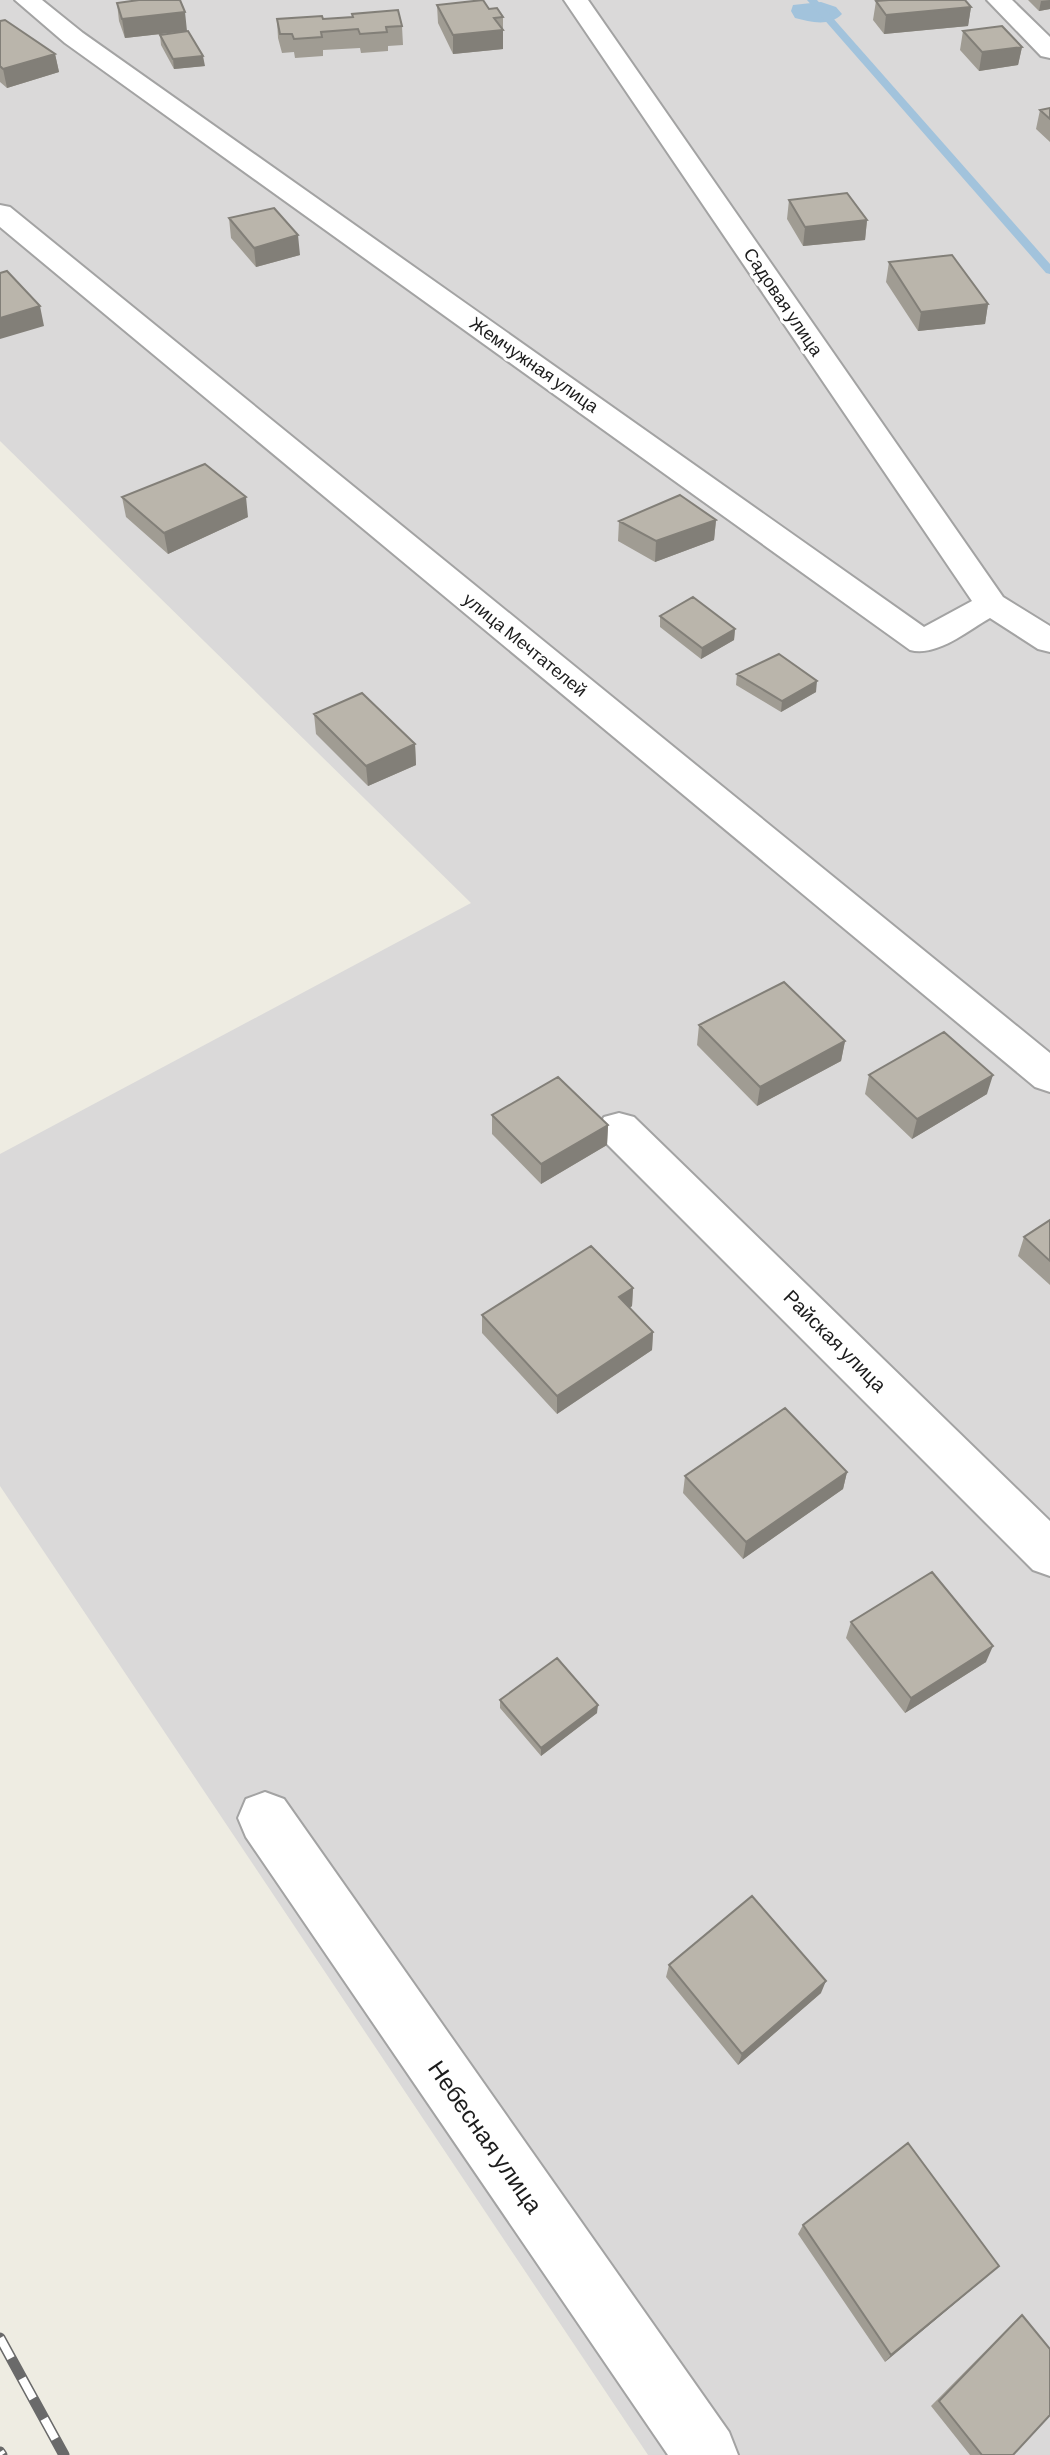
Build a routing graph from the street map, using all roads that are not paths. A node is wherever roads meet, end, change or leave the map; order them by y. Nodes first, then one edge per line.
1 (27, 0) edge
2 (576, 0) edge
3 (999, 0) edge
4 (1050, 51) edge
5 (0, 213) edge
6 (991, 604) junction
7 (1050, 641) edge
8 (1050, 1076) edge
9 (619, 1129) dead end
10 (1050, 1554) edge
11 (265, 1818) dead end
12 (706, 2455) edge

1 - 6 street, Жемчужная улица
2 - 6 street, Садовая улица
3 - 4 street
5 - 8 street, улица Мечтателей
6 - 7 street
9 - 10 street, Райская улица
11 - 12 street, Небесная улица

